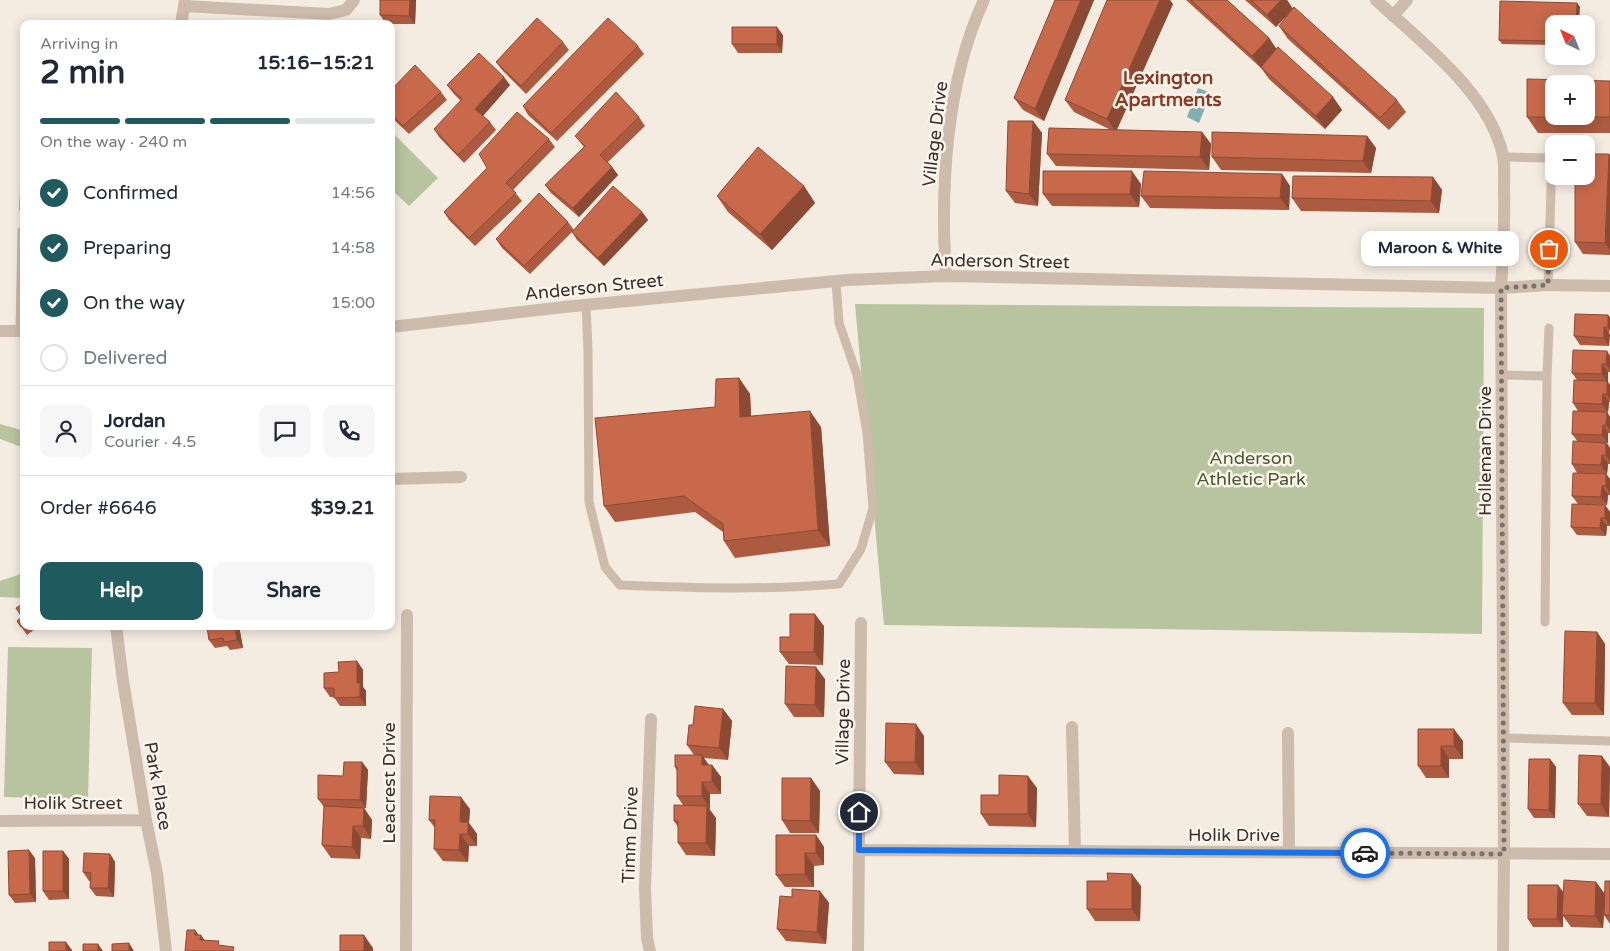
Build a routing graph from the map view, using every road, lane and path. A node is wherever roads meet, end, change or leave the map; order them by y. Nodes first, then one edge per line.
1 (354, 0) edge
2 (984, 0) edge
3 (1376, 0) edge
4 (1408, 0) edge
5 (185, 3) edge
6 (1393, 16) junction
7 (182, 20) edge
8 (1504, 157) junction
9 (1545, 158) edge
10 (1552, 185) edge
11 (946, 276) junction
12 (836, 282) junction
13 (1548, 285) junction
14 (1610, 286) edge
15 (1501, 288) junction
16 (586, 305) junction
17 (395, 327) edge
18 (1549, 328) dead end
19 (0, 330) edge
20 (20, 331) edge
21 (1502, 375) junction
22 (1547, 376) junction
23 (461, 477) dead end
24 (395, 479) edge
25 (407, 615) dead end
26 (1545, 622) dead end
27 (861, 623) dead end
28 (117, 630) edge
29 (651, 719) dead end
30 (1072, 727) dead end
31 (1288, 733) dead end
32 (1504, 738) junction
33 (1610, 741) edge
34 (146, 820) junction
35 (0, 821) edge
36 (859, 850) junction
37 (1074, 851) junction
38 (1289, 852) junction
39 (1504, 854) junction
40 (1610, 854) edge
41 (166, 951) edge
42 (406, 951) edge
43 (650, 951) edge
44 (858, 951) edge
45 (1503, 951) edge

1 - 5 street
2 - 11 street, Village Drive
3 - 6 street, Holleman Drive
4 - 6 street
5 - 7 street
6 - 8 street, Holleman Drive
8 - 9 lane
8 - 15 street, Holleman Drive
10 - 13 lane
11 - 12 street, Anderson Street
11 - 15 street, Anderson Street
12 - 16 street, Anderson Street
12 - 16 lane
13 - 14 street, Anderson Street
13 - 15 street, Anderson Street
15 - 21 street, Holleman Drive
16 - 17 street, Anderson Street
18 - 22 lane
19 - 20 street
21 - 22 lane
21 - 32 street, Holleman Drive
22 - 26 lane
23 - 24 street
25 - 42 street, Leacrest Drive
27 - 36 street, Village Drive
28 - 34 street, Park Place
29 - 43 street, Timm Drive
30 - 37 street
31 - 38 street
32 - 33 lane
32 - 39 street, Holleman Drive
34 - 35 street, Holik Street
34 - 41 street, Park Place
36 - 37 street, Holik Drive
36 - 44 street, Village Drive
37 - 38 street, Holik Drive
38 - 39 street, Holik Drive
39 - 40 street, Holik Drive
39 - 45 street, Holleman Drive

